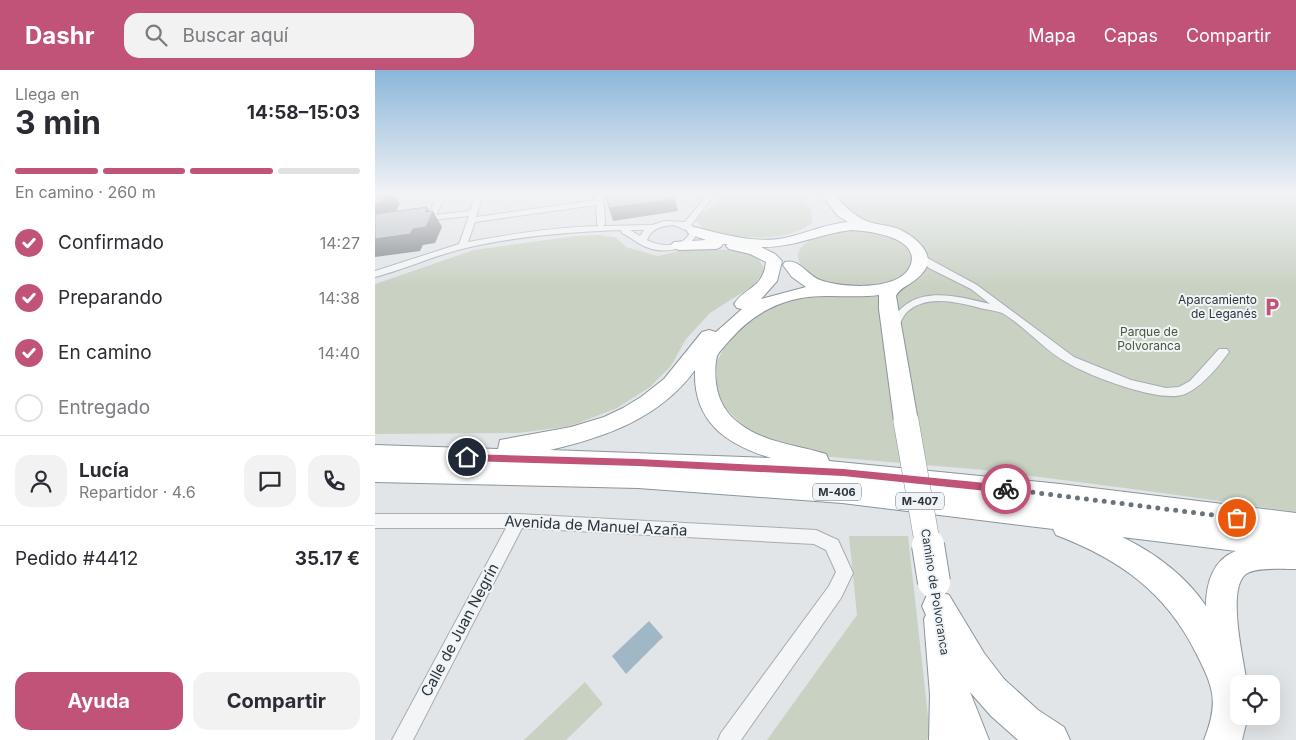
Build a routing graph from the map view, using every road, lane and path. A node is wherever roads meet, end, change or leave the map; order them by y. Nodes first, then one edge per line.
1 (470, 224) edge
2 (666, 224) edge
3 (675, 224) edge
4 (692, 224) edge
5 (825, 224) edge
6 (862, 224) edge
7 (605, 226) junction
8 (867, 227) junction
9 (653, 228) junction
10 (691, 228) junction
11 (809, 235) junction
12 (643, 239) junction
13 (679, 244) junction
14 (463, 246) junction
15 (734, 246) junction
16 (920, 257) junction
17 (790, 263) junction
18 (375, 274) edge
19 (912, 276) junction
20 (958, 276) junction
21 (892, 286) junction
22 (842, 291) junction
23 (1005, 311) junction
24 (719, 326) junction
25 (893, 332) junction
26 (1223, 352) dead end
27 (375, 456) edge
28 (419, 456) junction
29 (375, 472) edge
30 (842, 492) junction
31 (1060, 495) junction
32 (375, 521) edge
33 (519, 521) junction
34 (1296, 525) edge
35 (1296, 545) edge
36 (1296, 556) edge
37 (936, 594) junction
38 (947, 670) junction
39 (1230, 682) edge
40 (1230, 687) edge
41 (1230, 706) edge
42 (1222, 739) edge
43 (402, 740) edge
44 (728, 740) edge
45 (948, 740) edge
46 (970, 740) edge
47 (1051, 740) edge

1 - 14 street
2 - 9 street
3 - 10 street
4 - 10 street
5 - 11 highway
6 - 8 highway
7 - 9 street
7 - 12 street
7 - 14 street
8 - 11 highway
8 - 16 highway
9 - 12 street
10 - 11 highway
10 - 13 street
11 - 17 highway
12 - 13 street
13 - 15 highway
14 - 18 street
15 - 17 highway
15 - 24 highway, M-406
16 - 19 highway
16 - 20 street
17 - 22 highway, M-407
17 - 24 highway, M-406
19 - 20 street
19 - 21 highway, M-407
20 - 23 street
21 - 22 highway, M-407
21 - 25 highway, Camino de Polvoranca / M-407
22 - 25 highway, Camino de Polvoranca / M-407
22 - 31 highway, M-406
23 - 25 street
23 - 26 street
24 - 28 highway, M-406
25 - 37 highway, Camino de Polvoranca / M-407, bridge
27 - 28 highway, M-406
28 - 31 highway, M-406
29 - 30 highway, M-406
30 - 35 highway, M-406
30 - 40 highway, M-406
31 - 34 highway, M-406
32 - 33 street, Avenida de Manuel Azaña
33 - 43 street, Calle de Juan Negrín
33 - 44 street, Avenida de Manuel Azaña
36 - 39 highway, M-406
37 - 38 highway, Camino de Polvoranca / M-407
37 - 47 highway
38 - 45 highway, Camino de Polvoranca / M-407
38 - 46 highway, Camino de Polvoranca / M-407
41 - 42 highway, M-406

